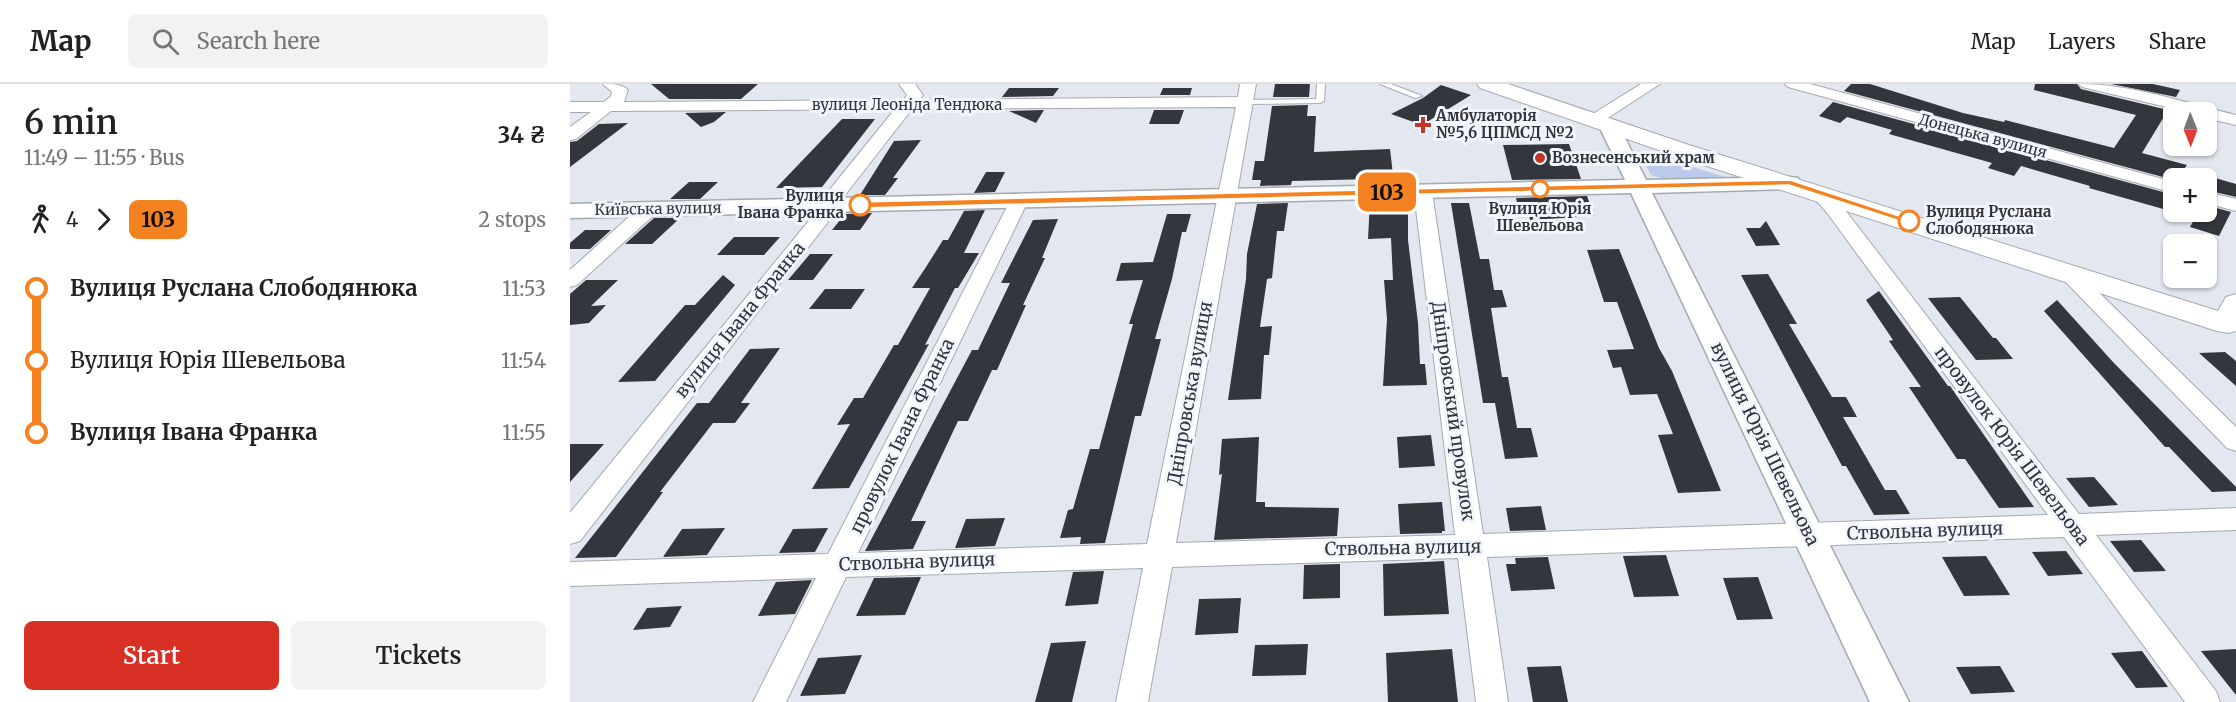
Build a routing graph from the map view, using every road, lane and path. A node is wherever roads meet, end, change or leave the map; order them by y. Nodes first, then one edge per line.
1 (611, 84) edge
2 (1321, 84) edge
3 (1384, 84) edge
4 (1487, 84) edge
5 (1652, 84) edge
6 (1793, 84) edge
7 (2087, 84) edge
8 (1209, 87) dead end
9 (1413, 92) dead end
10 (1246, 93) edge
11 (907, 94) edge
12 (2163, 103) edge
13 (570, 107) edge
14 (607, 107) junction
15 (2217, 116) edge
16 (2236, 120) edge
17 (1602, 123) junction
18 (570, 135) edge
19 (1790, 183) junction
20 (2163, 185) edge
21 (1637, 186) junction
22 (1423, 192) junction
23 (1818, 192) junction
24 (1226, 196) junction
25 (2217, 200) edge
26 (1019, 201) junction
27 (2236, 205) edge
28 (828, 206) junction
29 (649, 209) junction
30 (570, 211) edge
31 (2067, 272) junction
32 (570, 281) edge
33 (2233, 318) edge
34 (2236, 442) edge
35 (2236, 519) edge
36 (2071, 526) junction
37 (570, 533) edge
38 (1810, 535) junction
39 (1472, 546) junction
40 (1160, 554) junction
41 (838, 564) junction
42 (570, 574) edge
43 (769, 702) edge
44 (1132, 702) edge
45 (1492, 702) edge
46 (1890, 702) edge
47 (2204, 702) edge

1 - 14 street
2 - 10 lane
3 - 9 lane
4 - 17 main road
5 - 17 street
6 - 20 street, Донецька вулиця
7 - 12 street
8 - 10 street
10 - 11 street, вулиця Леоніда Тендюка
10 - 24 street, Дніпровська вулиця
11 - 14 street, вулиця Леоніда Тендюка
11 - 28 street, вулиця Івана Франка
13 - 14 street, вулиця Леоніда Тендюка
14 - 18 street
15 - 16 street
17 - 19 main road
17 - 21 street, вулиця Юрія Шевельова
19 - 21 street, Київська вулиця
19 - 23 main road
21 - 22 street, Київська вулиця
21 - 38 street, вулиця Юрія Шевельова
22 - 24 street, Київська вулиця
22 - 39 street, Дніпровський провулок
23 - 31 main road
23 - 36 street, провулок Юрія Шевельова
24 - 26 street, Київська вулиця
24 - 40 street, Дніпровська вулиця
25 - 27 street
26 - 28 street, Київська вулиця
26 - 41 street, провулок Івана Франка
28 - 29 street, Київська вулиця
28 - 37 street, вулиця Івана Франка
29 - 30 street, Київська вулиця
29 - 32 street
31 - 33 main road
31 - 34 street
35 - 36 street, Ствольна вулиця
36 - 38 street, Ствольна вулиця
36 - 47 street, провулок Юрія Шевельова
38 - 39 street, Ствольна вулиця
38 - 46 street, вулиця Юрія Шевельова
39 - 40 street, Ствольна вулиця
39 - 45 street, Дніпровський провулок
40 - 41 street, Ствольна вулиця
40 - 44 street, Дніпровська вулиця
41 - 42 street, Ствольна вулиця
41 - 43 street, провулок Івана Франка

